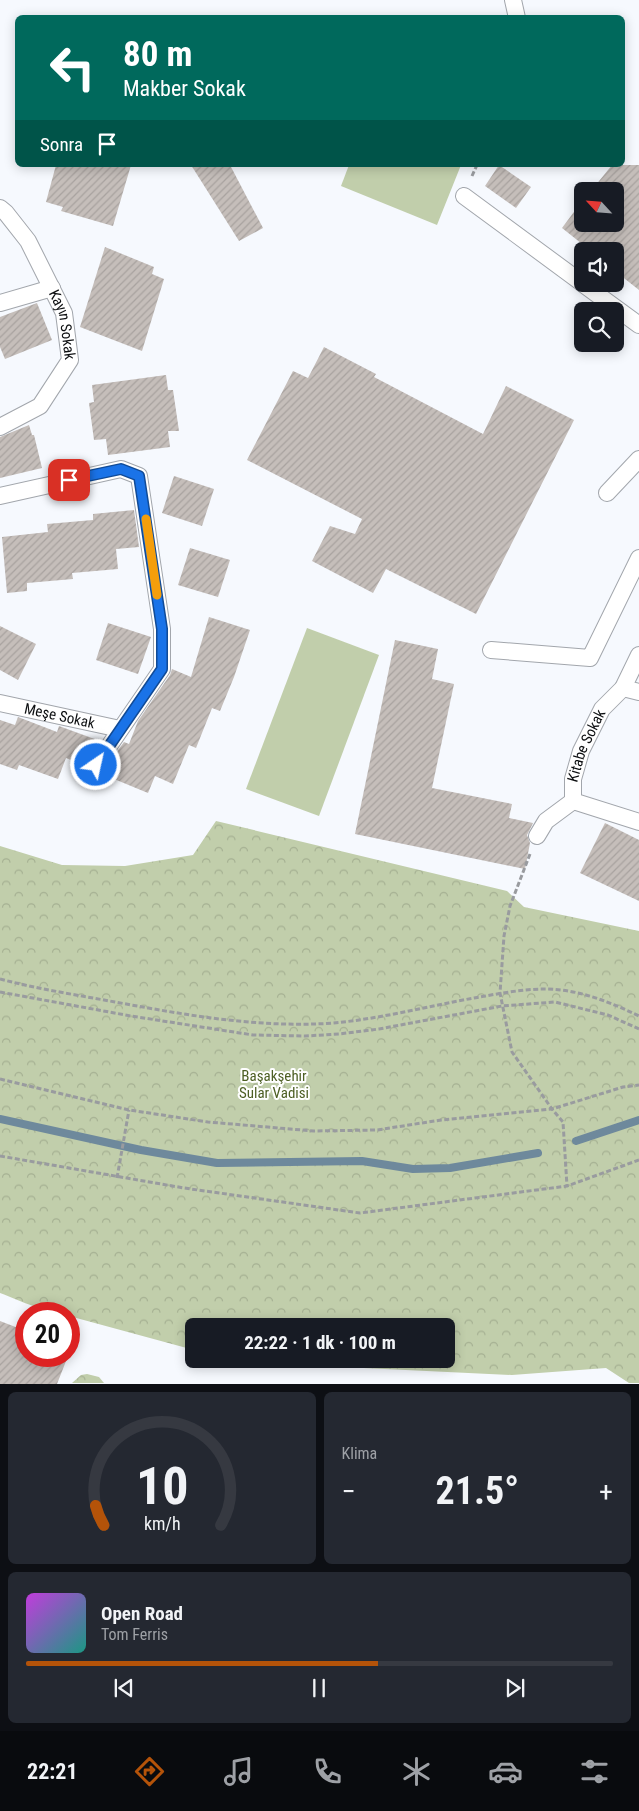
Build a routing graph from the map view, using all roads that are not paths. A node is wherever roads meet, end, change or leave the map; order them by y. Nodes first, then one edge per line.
1 (513, 0) edge
2 (516, 15) edge
3 (464, 196) dead end
4 (0, 208) edge
5 (574, 277) edge
6 (52, 288) junction
7 (594, 292) edge
8 (0, 303) edge
9 (639, 325) edge
10 (0, 427) edge
11 (639, 459) edge
12 (607, 494) dead end
13 (0, 496) edge
14 (639, 558) edge
15 (491, 650) dead end
16 (639, 655) edge
17 (631, 690) edge
18 (0, 703) edge
19 (120, 730) junction
20 (96, 765) dead end
21 (572, 801) junction
22 (639, 822) edge
23 (537, 836) road end

1 - 2 lane
3 - 5 lane
4 - 6 lane, Kayın Sokak
6 - 8 lane
6 - 10 lane, Kayın Sokak
7 - 9 lane
11 - 12 lane
13 - 19 lane, Meşe Sokak
14 - 15 lane
16 - 17 lane, Kitabe Sokak
17 - 21 lane, Kitabe Sokak
18 - 19 lane, Meşe Sokak
19 - 20 lane, Meşe Sokak
21 - 22 lane
21 - 23 lane, Kitabe Sokak

